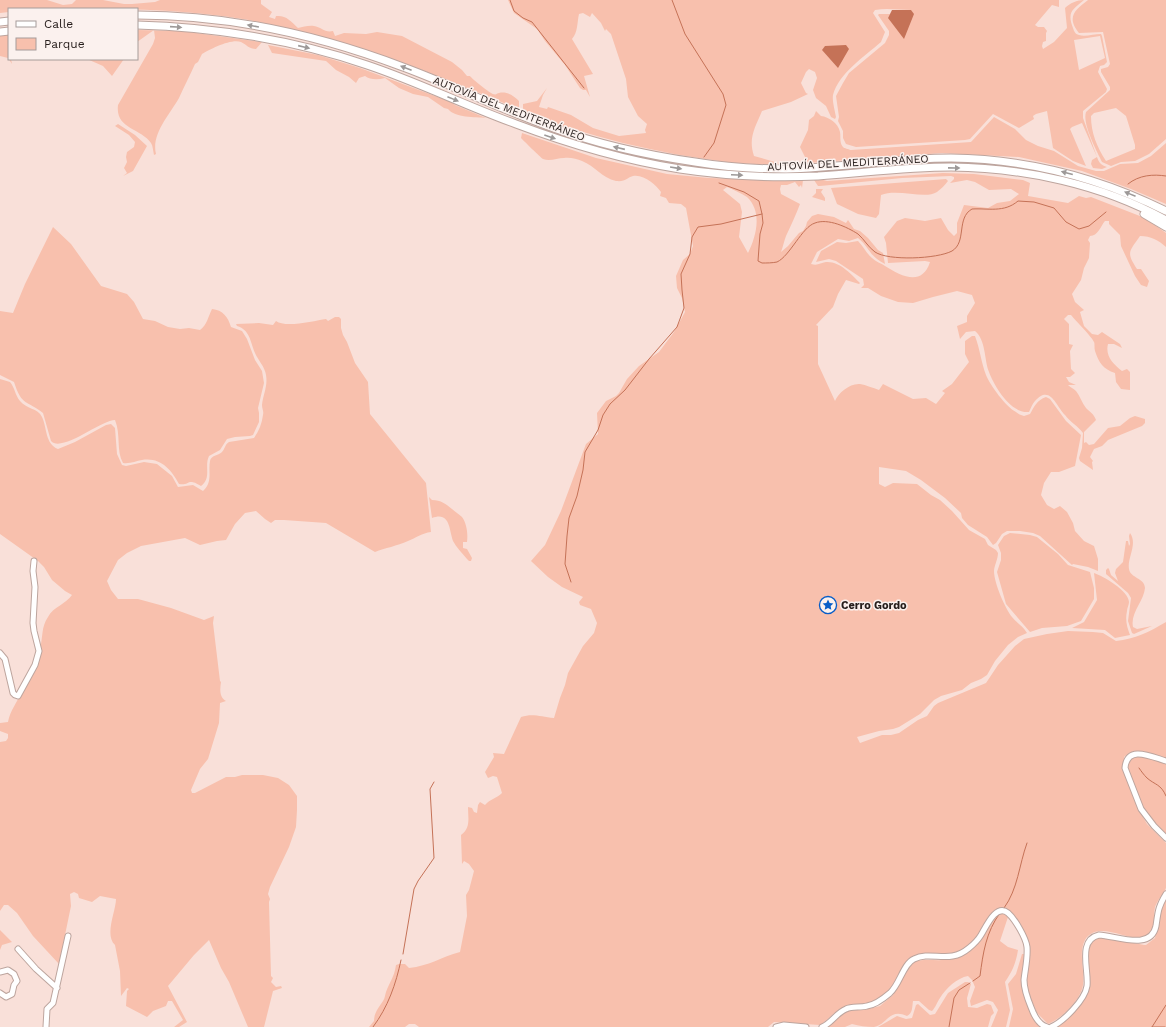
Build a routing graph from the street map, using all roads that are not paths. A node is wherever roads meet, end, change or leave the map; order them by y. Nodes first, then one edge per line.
1 (138, 15) edge
2 (138, 25) edge
3 (1166, 211) edge
4 (1146, 212) junction
5 (1166, 220) edge
6 (1166, 227) edge
7 (34, 561) dead end
8 (0, 653) edge
9 (1166, 761) edge
10 (1166, 838) edge
11 (1166, 894) edge
12 (68, 936) dead end
13 (18, 949) dead end
14 (0, 972) edge
15 (57, 988) junction
16 (0, 994) edge
17 (46, 1027) edge
18 (776, 1027) edge
19 (806, 1027) edge
20 (822, 1027) edge
21 (1047, 1027) edge
22 (1051, 1027) edge

3 -> 1 highway, AUTOVÍA DEL MEDITERRÁNEO
2 -> 4 highway, AUTOVÍA DEL MEDITERRÁNEO
4 - 5 highway
4 - 6 highway
7 - 8 street
9 - 10 street
11 - 22 street
12 - 15 street
13 - 15 street
14 - 16 street
15 - 17 street
18 - 19 street
20 - 21 street

